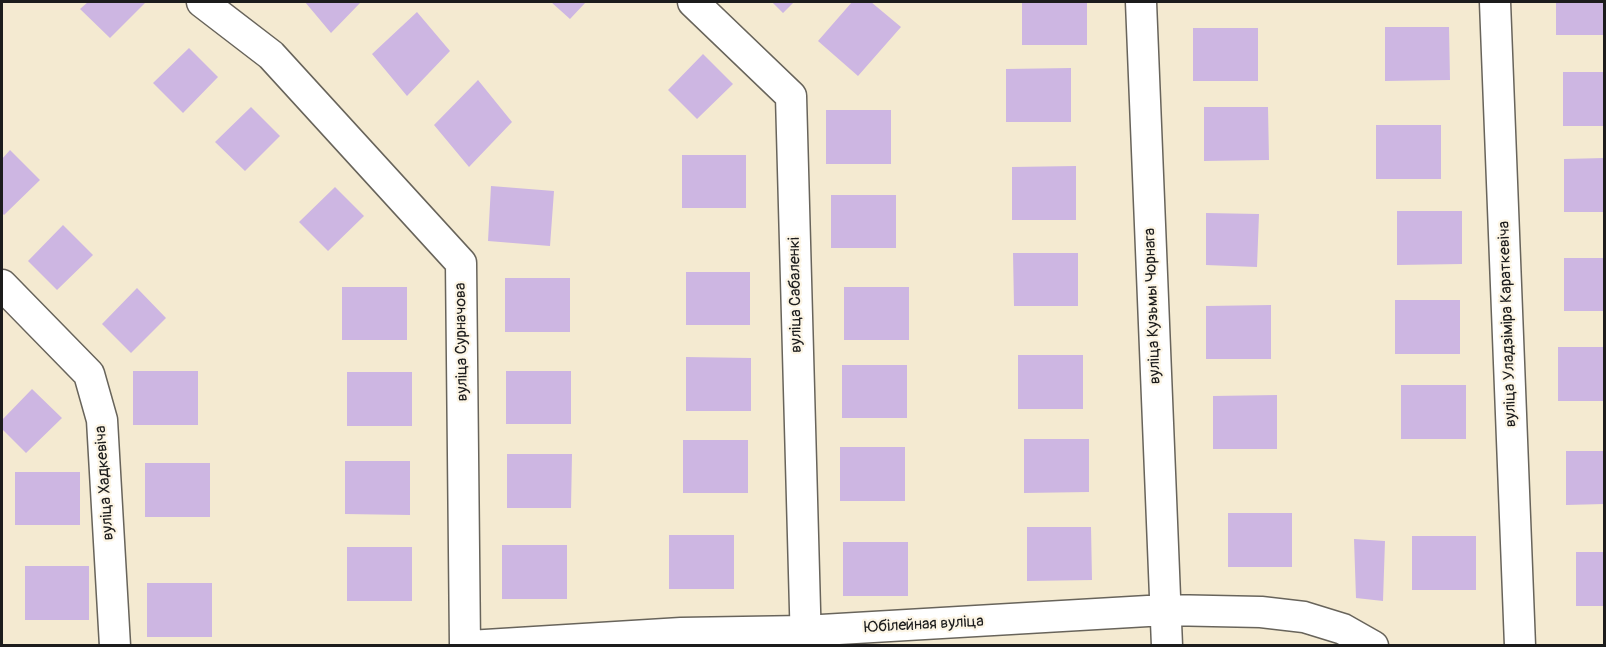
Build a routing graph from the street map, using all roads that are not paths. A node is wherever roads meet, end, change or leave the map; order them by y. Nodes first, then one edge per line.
1 (202, 2) edge
2 (693, 2) edge
3 (1140, 2) edge
4 (1496, 2) edge
5 (2, 285) edge
6 (1165, 610) junction
7 (805, 638) edge
8 (115, 645) edge
9 (467, 645) edge
10 (1167, 645) edge
11 (1373, 645) edge
12 (1520, 645) edge

1 - 9 street, вуліца Сурначова
2 - 7 street, вуліца Сабаленкі
3 - 6 street, вуліца Кузьмы Чорнага
4 - 12 street, вуліца Уладзіміра Караткевіча
5 - 8 street, вуліца Хадкевіча
6 - 7 street, Юбілейная вуліца
6 - 10 street, вуліца Кузьмы Чорнага
6 - 11 street, Юбілейная вуліца
7 - 9 street, Юбілейная вуліца

